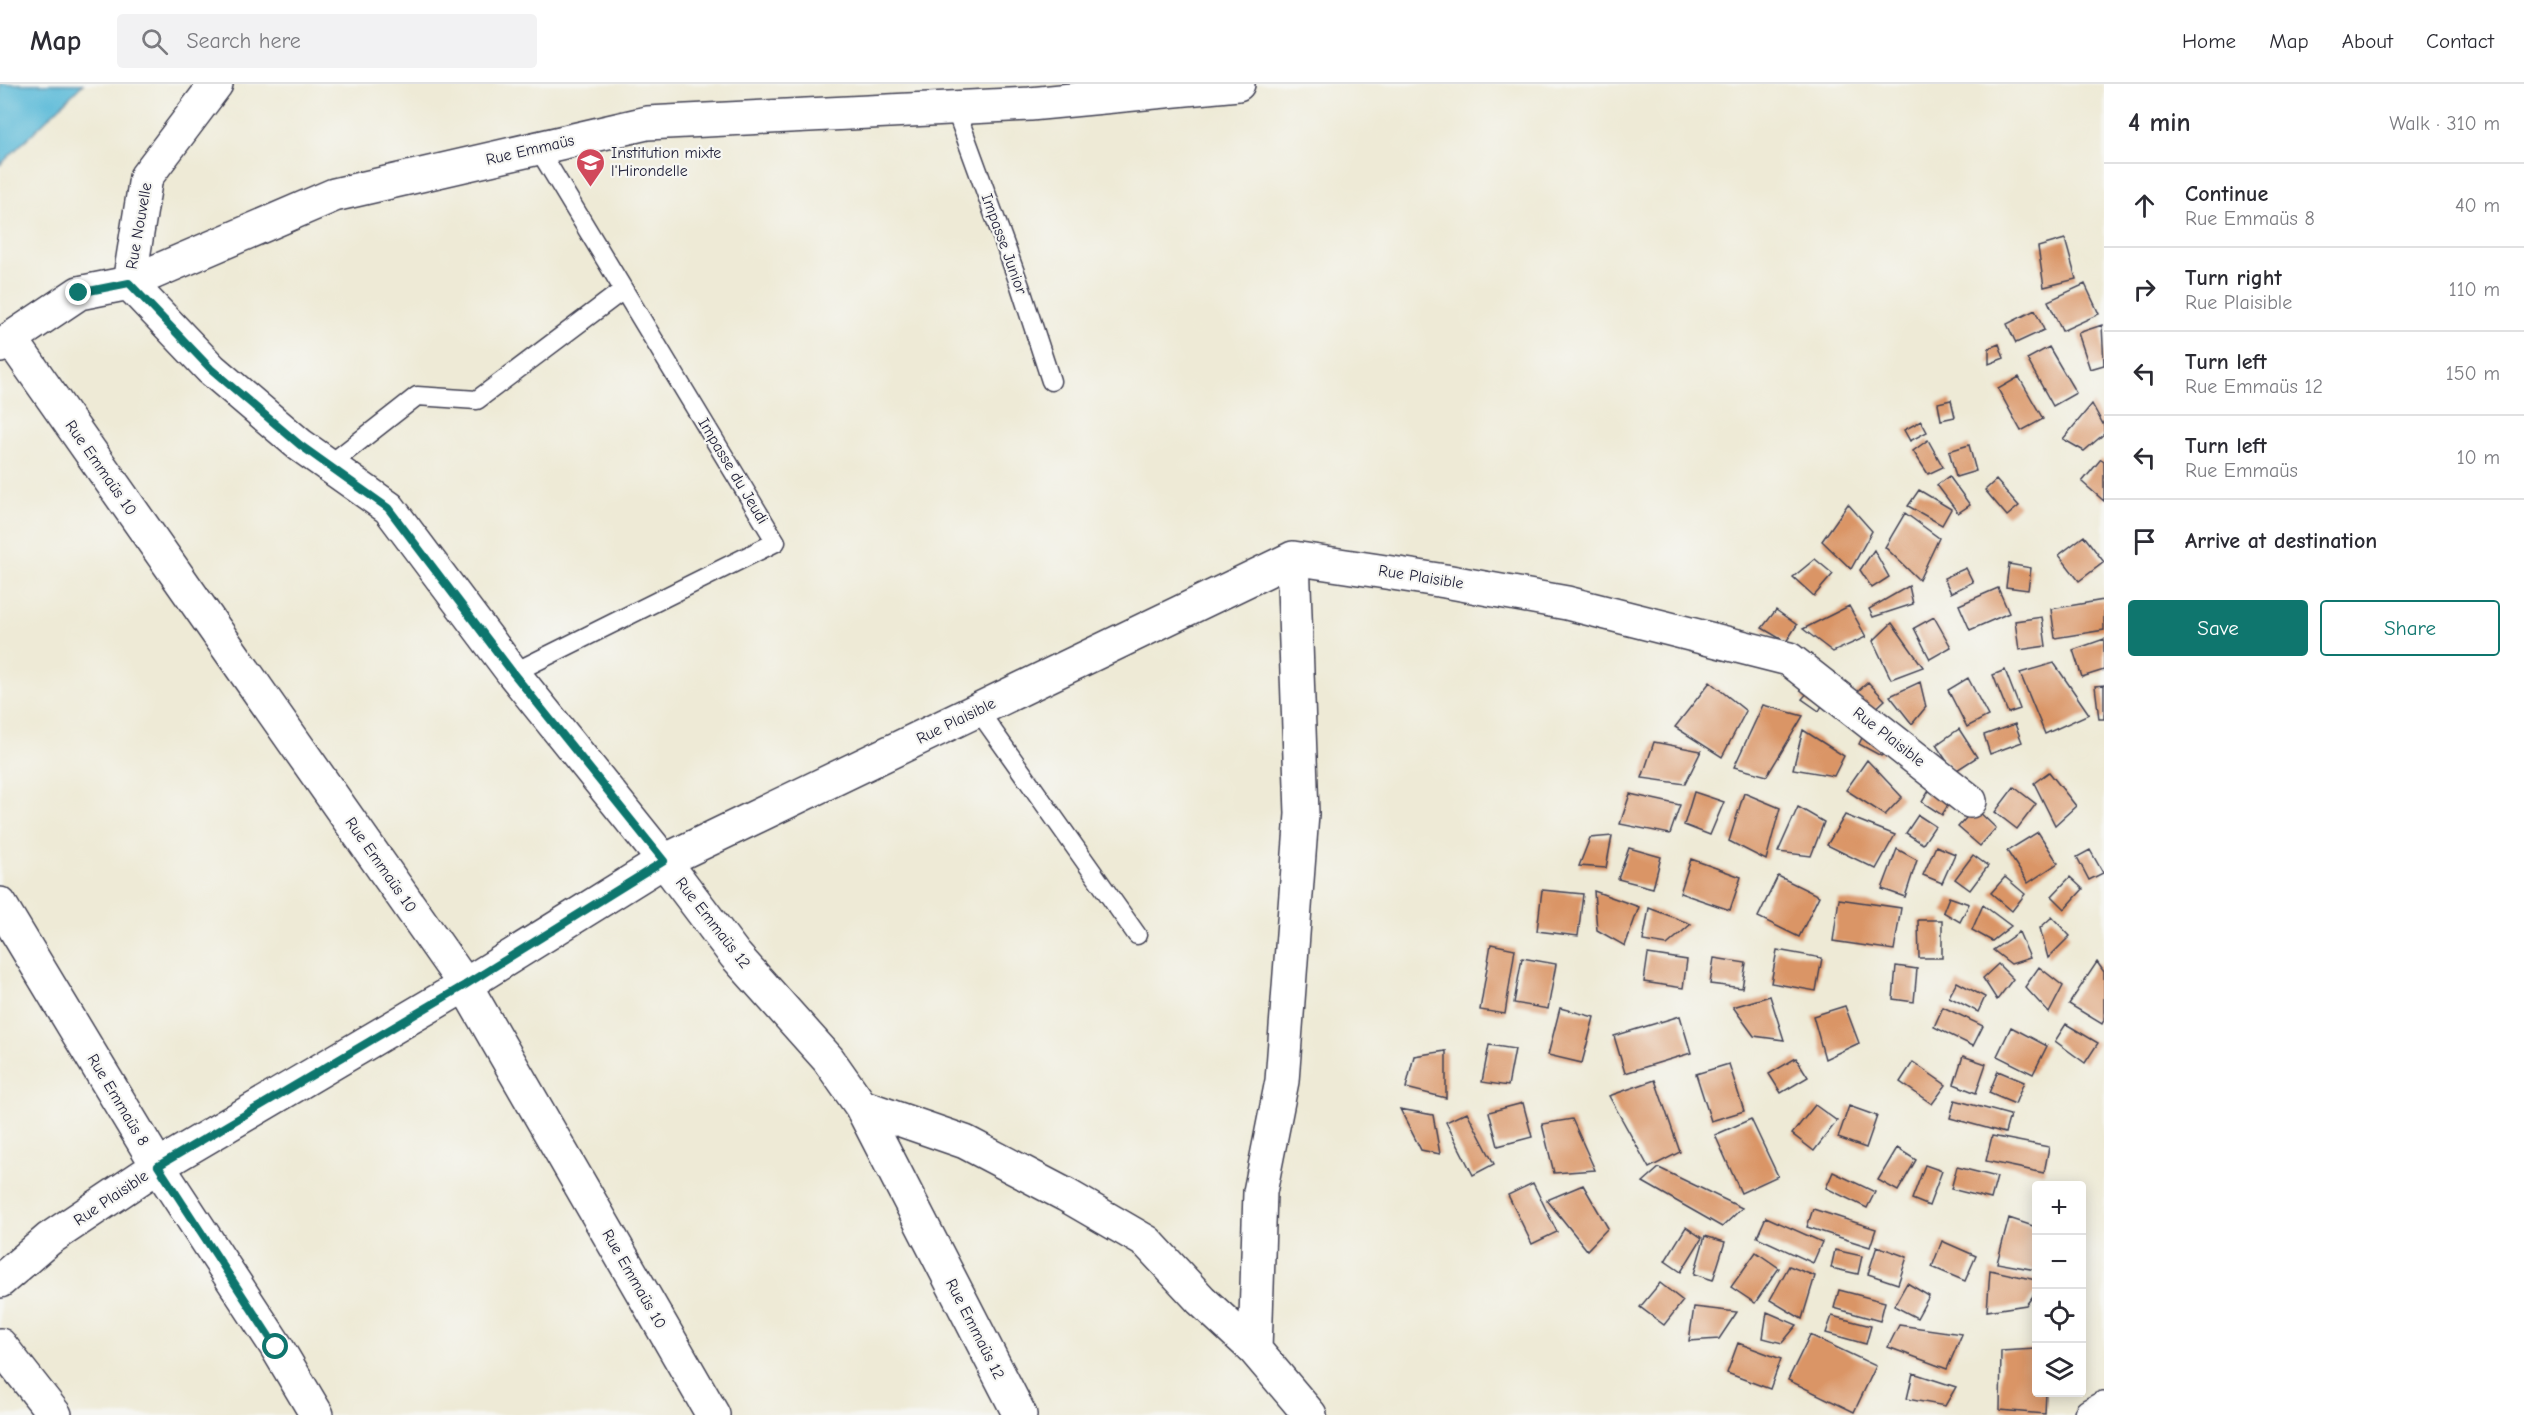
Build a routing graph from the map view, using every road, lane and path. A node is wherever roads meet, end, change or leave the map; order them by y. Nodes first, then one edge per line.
1 (216, 84) edge
2 (1239, 84) edge
3 (955, 108) junction
4 (538, 148) junction
5 (129, 283) junction
6 (623, 290) junction
7 (6, 342) edge
8 (1051, 381) dead end
9 (329, 465) junction
10 (1293, 558) junction
11 (513, 673) junction
12 (978, 710) junction
13 (1970, 801) dead end
14 (664, 861) junction
15 (0, 904) edge
16 (1137, 935) dead end
17 (465, 985) junction
18 (861, 1106) junction
19 (158, 1166) junction
20 (0, 1281) edge
21 (0, 1346) edge
22 (1255, 1350) junction
23 (2104, 1408) edge
24 (55, 1415) edge
25 (316, 1415) edge
26 (713, 1415) edge
27 (1020, 1415) edge
28 (1310, 1415) edge
29 (2091, 1415) edge

1 - 5 street, Rue Nouvelle
2 - 3 street, Rue Emmaüs
3 - 4 street, Rue Emmaüs
3 - 8 lane, Impasse Junior
4 - 5 street, Rue Emmaüs
4 - 6 lane, Impasse du Jeudi
5 - 7 street, Rue Emmaüs
5 - 9 street, Rue Emmaüs 12
6 - 9 lane
6 - 11 lane, Impasse du Jeudi
7 - 17 street, Rue Emmaüs 10
9 - 11 street, Rue Emmaüs 12
10 - 12 street, Rue Plaisible
10 - 13 street, Rue Plaisible
10 - 22 street
11 - 14 street, Rue Emmaüs 12
12 - 14 street, Rue Plaisible
12 - 16 lane
14 - 17 street, Rue Plaisible
14 - 18 street, Rue Emmaüs 12
15 - 19 street, Rue Emmaüs 8
17 - 19 street, Rue Plaisible
17 - 26 street, Rue Emmaüs 10
18 - 22 street
18 - 27 street, Rue Emmaüs 12
19 - 20 street, Rue Plaisible
19 - 25 street, Rue Emmaüs 8
21 - 24 street
22 - 28 street
23 - 29 street

